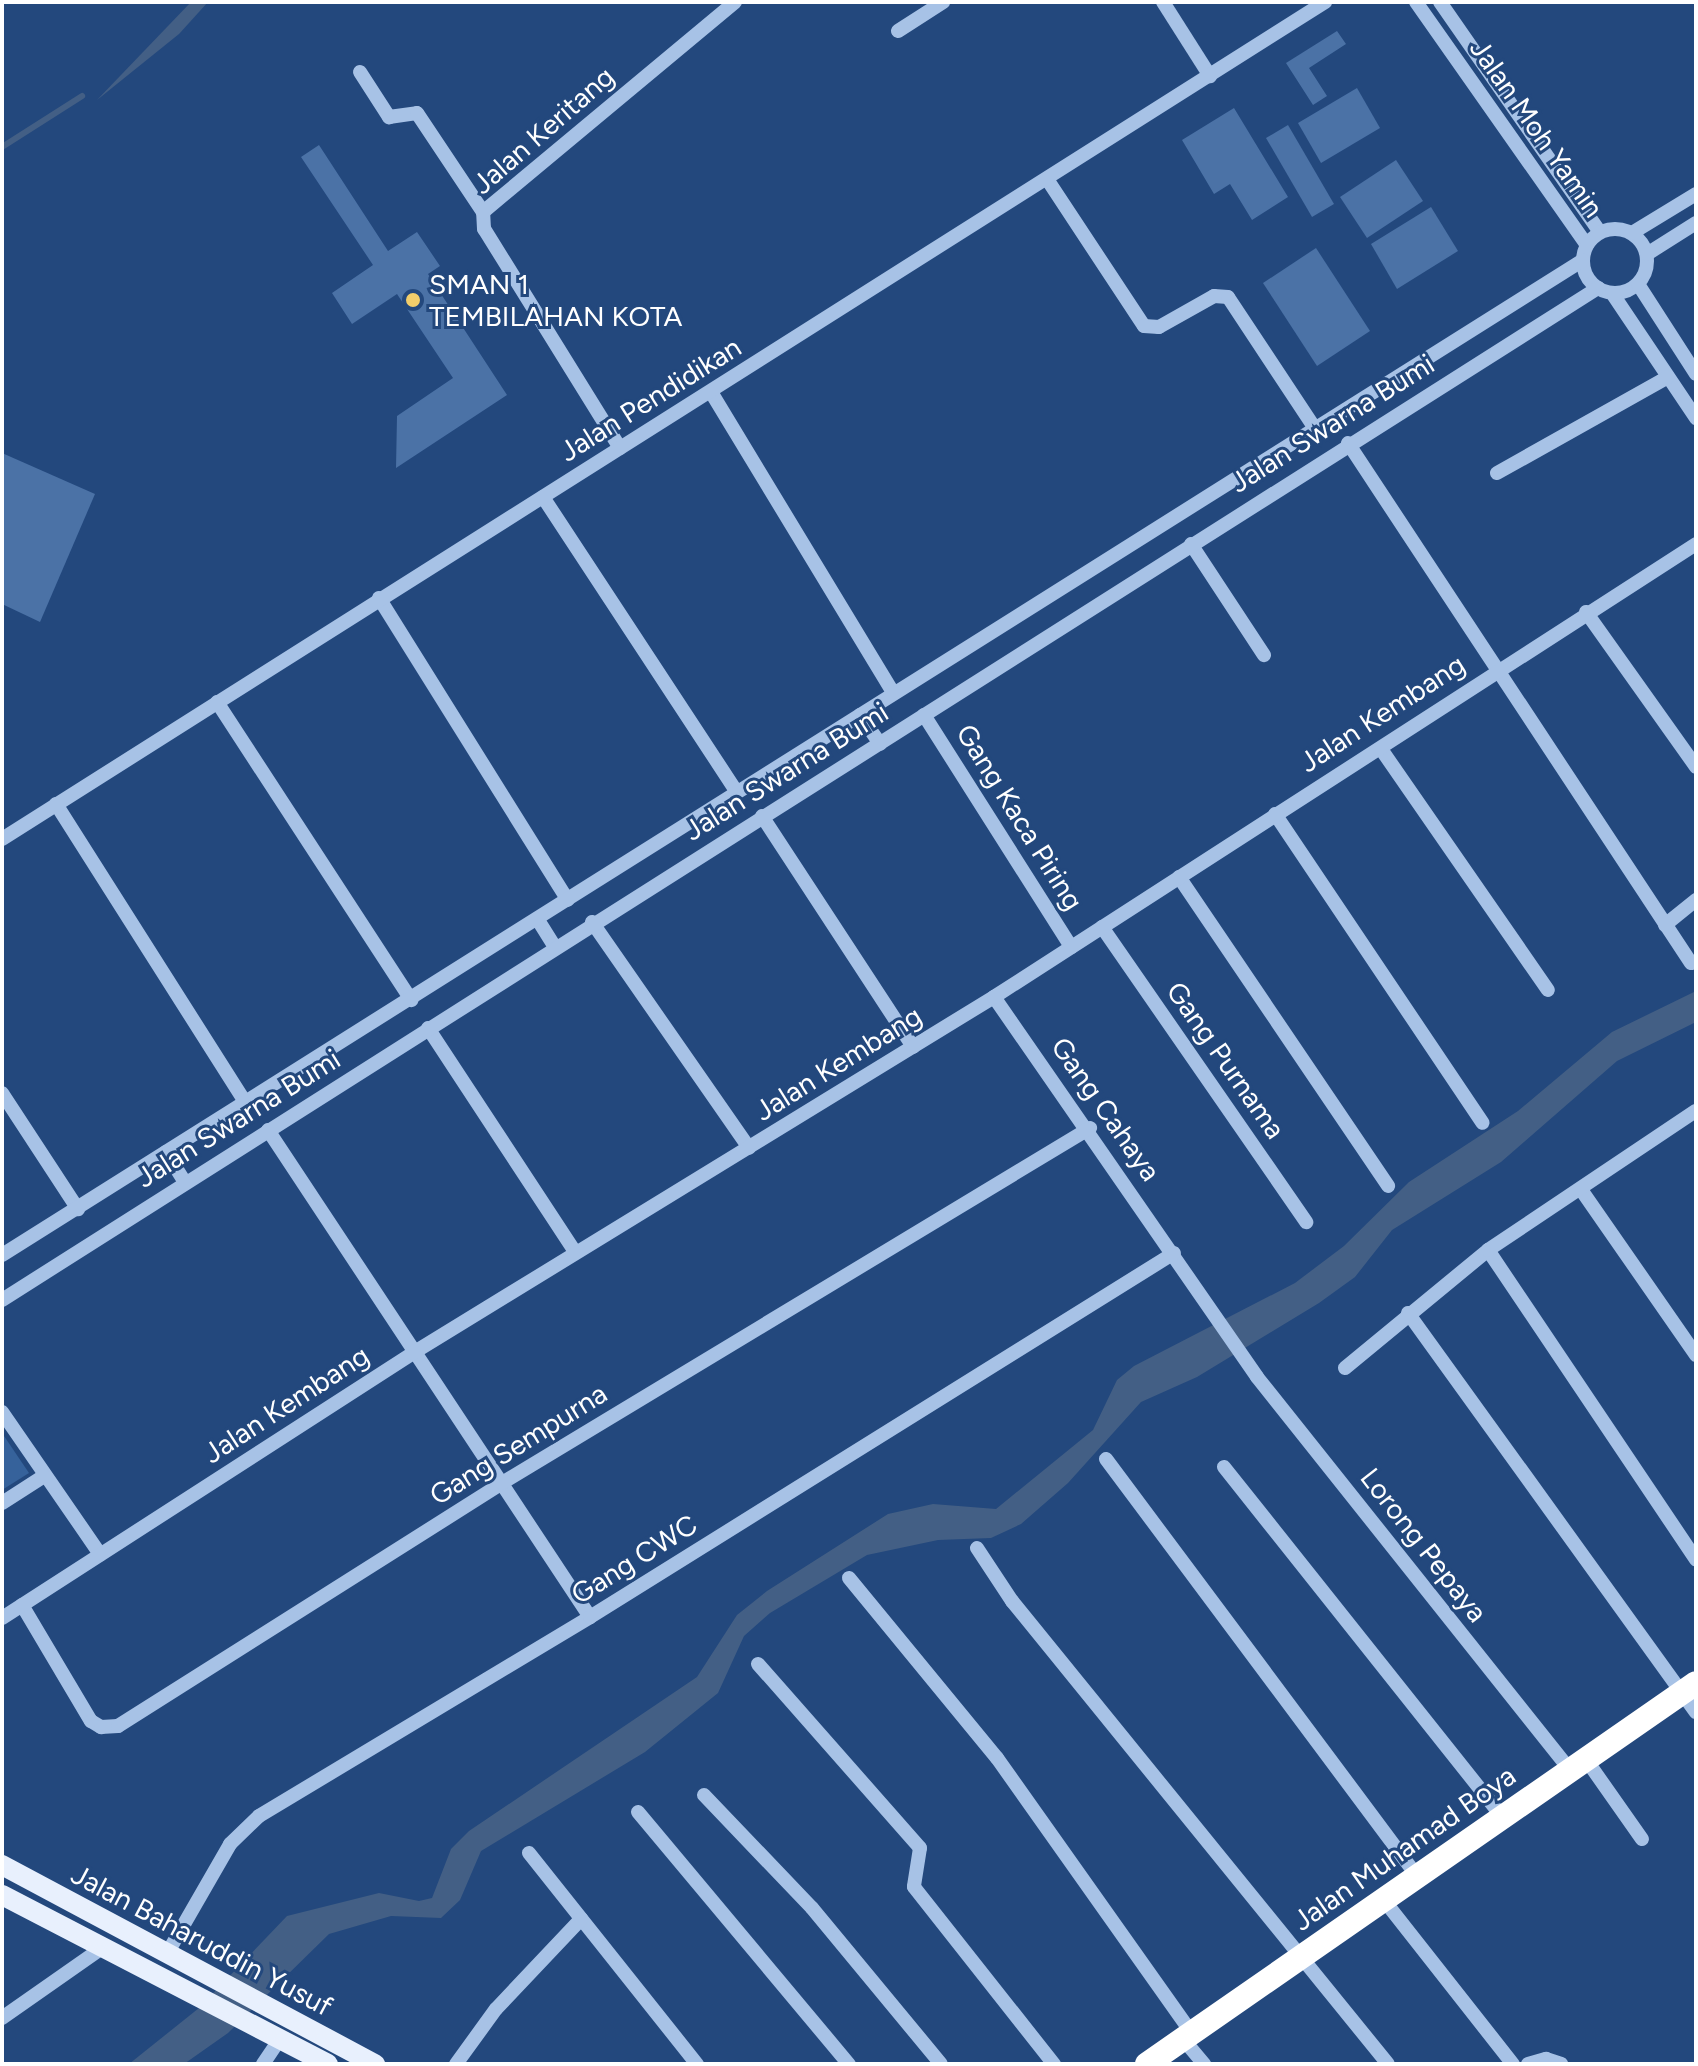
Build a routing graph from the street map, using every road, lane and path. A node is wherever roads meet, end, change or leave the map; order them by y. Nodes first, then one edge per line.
1 (735, 2) edge
2 (943, 2) edge
3 (1163, 2) edge
4 (1325, 2) edge
5 (1416, 2) edge
6 (1440, 2) edge
7 (898, 31) dead end
8 (360, 72) dead end
9 (1210, 76) junction
10 (1047, 179) junction
11 (1696, 194) edge
12 (483, 212) junction
13 (1696, 223) edge
14 (1600, 232) junction
15 (1632, 233) junction
16 (1585, 253) junction
17 (1647, 254) junction
18 (1638, 284) junction
19 (1605, 290) junction
20 (1696, 374) edge
21 (1668, 377) junction
22 (711, 392) junction
23 (1696, 418) edge
24 (1314, 427) junction
25 (1348, 443) junction
26 (620, 448) junction
27 (1497, 473) dead end
28 (543, 497) junction
29 (1191, 544) junction
30 (1696, 544) edge
31 (379, 598) junction
32 (1586, 612) junction
33 (1264, 655) dead end
34 (1494, 670) junction
35 (893, 692) junction
36 (217, 702) junction
37 (860, 715) junction
38 (924, 715) junction
39 (880, 744) junction
40 (1381, 749) junction
41 (1696, 767) edge
42 (737, 792) junction
43 (56, 804) junction
44 (1275, 814) junction
45 (762, 816) junction
46 (2, 839) edge
47 (1179, 877) junction
48 (568, 900) junction
49 (1696, 900) edge
50 (538, 920) junction
51 (592, 922) junction
52 (1665, 925) junction
53 (1102, 927) junction
54 (554, 946) junction
55 (1071, 947) junction
56 (1691, 963) dead end
57 (1548, 990) dead end
58 (994, 997) junction
59 (411, 1000) junction
60 (428, 1028) junction
61 (913, 1047) junction
62 (2, 1093) edge
63 (245, 1102) junction
64 (1696, 1111) edge
65 (1483, 1123) dead end
66 (1090, 1128) junction
67 (268, 1130) junction
68 (749, 1148) junction
69 (166, 1152) junction
70 (185, 1183) junction
71 (1388, 1186) dead end
72 (1582, 1191) junction
73 (78, 1209) junction
74 (1306, 1222) dead end
75 (1488, 1250) junction
76 (575, 1252) junction
77 (1174, 1253) junction
78 (2, 1255) edge
79 (2, 1300) edge
80 (1408, 1313) junction
81 (1219, 1321) joint
82 (413, 1353) junction
83 (1696, 1355) edge
84 (1345, 1368) dead end
85 (2, 1412) edge
86 (1106, 1459) dead end
87 (1224, 1467) dead end
88 (44, 1476) junction
89 (502, 1483) junction
90 (2, 1503) edge
91 (977, 1548) dead end
92 (100, 1554) junction
93 (1696, 1560) edge
94 (849, 1578) dead end
95 (22, 1605) junction
96 (590, 1617) junction
97 (2, 1618) edge
98 (758, 1664) dead end
99 (1691, 1696) edge
100 (1577, 1764) junction
101 (704, 1795) dead end
102 (638, 1812) dead end
103 (1502, 1817) junction
104 (1642, 1839) dead end
105 (529, 1853) dead end
106 (2, 1865) edge
107 (1417, 1876) junction
108 (2, 1895) edge
109 (1383, 1899) junction
110 (581, 1919) junction
111 (102, 1948) junction
112 (168, 1952) junction
113 (1301, 1956) junction
114 (2, 2018) edge
115 (1188, 2036) junction
116 (280, 2039) junction
117 (263, 2064) edge
118 (328, 2064) edge
119 (375, 2064) edge
120 (456, 2064) edge
121 (697, 2064) edge
122 (849, 2064) edge
123 (941, 2064) edge
124 (1054, 2064) edge
125 (1147, 2064) edge
126 (1204, 2064) edge
127 (1388, 2064) edge
128 (1513, 2064) edge
129 (1528, 2064) edge
130 (1561, 2064) edge

1 - 12 street, Jalan Keritang
2 - 7 street
3 - 9 street
4 - 9 street, Jalan Pendidikan
5 - 16 street, Jalan Moh Yamin
6 - 14 street, Jalan Moh Yamin
8 - 12 street
9 - 10 street, Jalan Pendidikan
10 - 22 street, Jalan Pendidikan
10 - 24 street
11 - 15 street
12 - 26 street, Jalan Keritang
13 - 17 street
14 - 15 street
14 - 16 street
15 - 17 street
16 - 19 street
16 - 24 street, Jalan Swarna Bumi
17 - 18 street
18 - 19 street
18 - 20 street
19 - 21 street
19 - 25 street, Jalan Swarna Bumi
21 - 23 street
21 - 27 street
22 - 26 street, Jalan Pendidikan
22 - 35 street
24 - 35 street, Jalan Swarna Bumi
25 - 29 street, Jalan Swarna Bumi
25 - 34 street
26 - 28 street, Jalan Pendidikan
28 - 31 street, Jalan Pendidikan
28 - 42 street
29 - 33 street
29 - 38 street, Jalan Swarna Bumi
30 - 32 street, Jalan Kembang
31 - 36 street, Jalan Pendidikan
31 - 48 street
32 - 34 street, Jalan Kembang
32 - 41 street
34 - 40 street, Jalan Kembang
34 - 52 street
35 - 37 street, Jalan Swarna Bumi
36 - 43 street, Jalan Pendidikan
36 - 59 street
37 - 39 street
37 - 42 street, Jalan Swarna Bumi
38 - 39 street, Jalan Swarna Bumi
38 - 55 street, Gang Kaca Piring
39 - 45 street, Jalan Swarna Bumi
40 - 44 street, Jalan Kembang
40 - 57 street
42 - 48 street, Jalan Swarna Bumi
43 - 46 street, Jalan Pendidikan
43 - 63 street
44 - 47 street, Jalan Kembang
44 - 65 street
45 - 51 street, Jalan Swarna Bumi
45 - 61 street
47 - 53 street, Jalan Kembang
47 - 71 street
48 - 50 street, Jalan Swarna Bumi
49 - 52 street
50 - 54 street
50 - 59 street, Jalan Swarna Bumi
51 - 54 street, Jalan Swarna Bumi
51 - 68 street
52 - 56 street
53 - 55 street, Jalan Kembang
53 - 74 street, Gang Purnama
54 - 60 street, Jalan Swarna Bumi
55 - 58 street, Jalan Kembang
58 - 61 street, Jalan Kembang
58 - 66 street, Gang Cahaya
59 - 63 street, Jalan Swarna Bumi
60 - 67 street, Jalan Swarna Bumi
60 - 76 street
61 - 68 street, Jalan Kembang
62 - 73 street
63 - 69 street, Jalan Swarna Bumi
64 - 72 street
66 - 77 street, Gang Cahaya
66 - 89 street, Gang Sempurna
67 - 70 street, Jalan Swarna Bumi
67 - 82 street
68 - 76 street, Jalan Kembang
69 - 70 street
69 - 73 street, Jalan Swarna Bumi
70 - 79 street, Jalan Swarna Bumi
72 - 75 street
72 - 83 street
73 - 78 street, Jalan Swarna Bumi
75 - 80 street
75 - 93 street
76 - 82 street, Jalan Kembang
77 - 81 street, Gang Cahaya
77 - 96 street, Gang CWC
80 - 84 street
80 - 99 street
81 - 100 street, Lorong Pepaya
82 - 89 street
82 - 92 street, Jalan Kembang
85 - 88 street
86 - 107 street
87 - 103 street
88 - 90 street
88 - 92 street
89 - 95 street, Gang Sempurna
89 - 96 street
91 - 113 street
92 - 95 street, Jalan Kembang
94 - 115 street
95 - 97 street, Jalan Kembang
96 - 112 street, Gang CWC
98 - 124 street
99 - 100 highway, Jalan Muhamad Boya
100 - 103 highway, Jalan Muhamad Boya
100 - 104 street, Lorong Pepaya
101 - 123 street
102 - 122 street
103 - 107 highway, Jalan Muhamad Boya
105 - 110 street
106 - 112 main road, Jalan Baharuddin Yusuf
107 - 109 highway, Jalan Muhamad Boya
108 - 111 main road, Jalan Baharuddin Yusuf
109 - 113 highway, Jalan Muhamad Boya
109 - 128 street
110 - 120 street
110 - 121 street
111 - 114 street
111 - 116 main road, Jalan Baharuddin Yusuf
112 - 119 main road, Jalan Baharuddin Yusuf
113 - 115 highway, Jalan Muhamad Boya
113 - 127 street
115 - 125 highway, Jalan Muhamad Boya
115 - 126 street
116 - 117 street
116 - 118 main road, Jalan Baharuddin Yusuf
129 - 130 street

